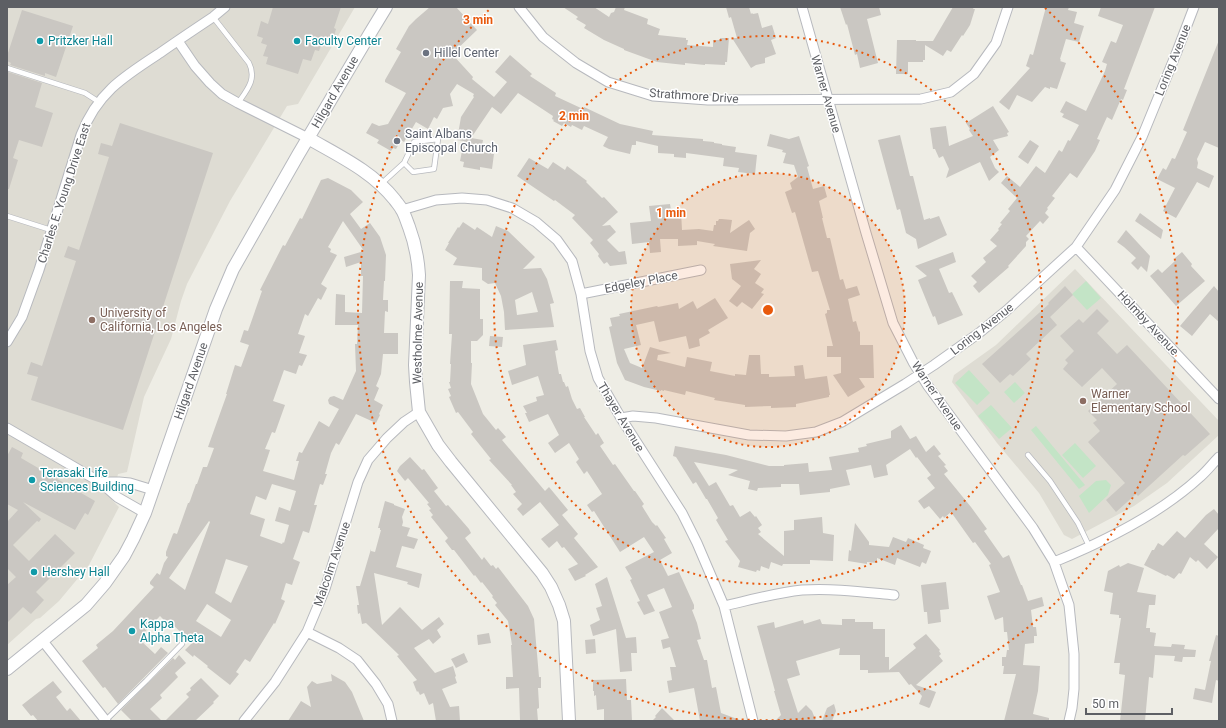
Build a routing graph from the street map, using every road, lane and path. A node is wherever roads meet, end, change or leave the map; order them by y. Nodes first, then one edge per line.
1 (225, 7) edge
2 (386, 7) edge
3 (519, 7) edge
4 (802, 7) edge
5 (1008, 7) edge
6 (1194, 7) edge
7 (213, 17) junction
8 (178, 41) junction
9 (7, 68) edge
10 (827, 99) junction
11 (99, 102) junction
12 (238, 104) junction
13 (308, 138) junction
14 (404, 163) junction
15 (381, 184) junction
16 (402, 210) junction
17 (7, 216) edge
18 (51, 230) junction
19 (1076, 247) junction
20 (701, 270) dead end
21 (581, 294) junction
22 (7, 342) edge
23 (920, 374) junction
24 (1219, 399) edge
25 (419, 412) junction
26 (621, 418) junction
27 (7, 428) edge
28 (1028, 455) dead end
29 (1219, 457) edge
30 (100, 482) junction
31 (153, 490) junction
32 (145, 512) junction
33 (1089, 546) junction
34 (1054, 562) junction
35 (894, 595) dead end
36 (724, 606) junction
37 (307, 632) junction
38 (42, 640) junction
39 (182, 644) dead end
40 (7, 670) edge
41 (106, 720) edge
42 (244, 721) edge
43 (392, 721) edge
44 (569, 721) edge
45 (753, 721) edge
46 (1069, 721) edge

1 - 7 street, Charles E. Young Drive East
2 - 13 street, Hilgard Avenue
3 - 10 street, Strathmore Drive
4 - 10 street, Warner Avenue
5 - 10 street, Strathmore Drive
6 - 19 street, Loring Avenue
7 - 8 street, Charles E. Young Drive East
7 - 12 lane
8 - 11 street, Charles E. Young Drive East
8 - 12 street, Westholme Avenue
9 - 11 lane
10 - 23 street, Warner Avenue
11 - 18 street, Charles E. Young Drive East
12 - 13 street, Westholme Avenue
13 - 15 street, Westholme Avenue
13 - 31 street, Hilgard Avenue
14 - 14 lane
14 - 15 lane
15 - 16 street, Westholme Avenue
16 - 21 street, Thayer Avenue
16 - 25 street, Westholme Avenue
17 - 18 lane
18 - 22 street, Charles E. Young Drive East
19 - 23 street, Loring Avenue
19 - 24 street, Holmby Avenue
20 - 21 street, Edgeley Place
21 - 26 street, Thayer Avenue
23 - 26 street, Loring Avenue
23 - 34 street, Warner Avenue
25 - 37 street, Malcolm Avenue
25 - 44 street, Westholme Avenue
26 - 36 street, Thayer Avenue
27 - 30 street
28 - 33 lane
29 - 33 street
30 - 31 street
30 - 32 street
31 - 32 street, Hilgard Avenue
32 - 38 street, Hilgard Avenue
33 - 34 street
34 - 46 street, Warner Avenue
35 - 36 street
36 - 45 street, Thayer Avenue
37 - 42 street, Malcolm Avenue
37 - 43 street
38 - 40 street, Hilgard Avenue
38 - 41 street
39 - 41 lane

